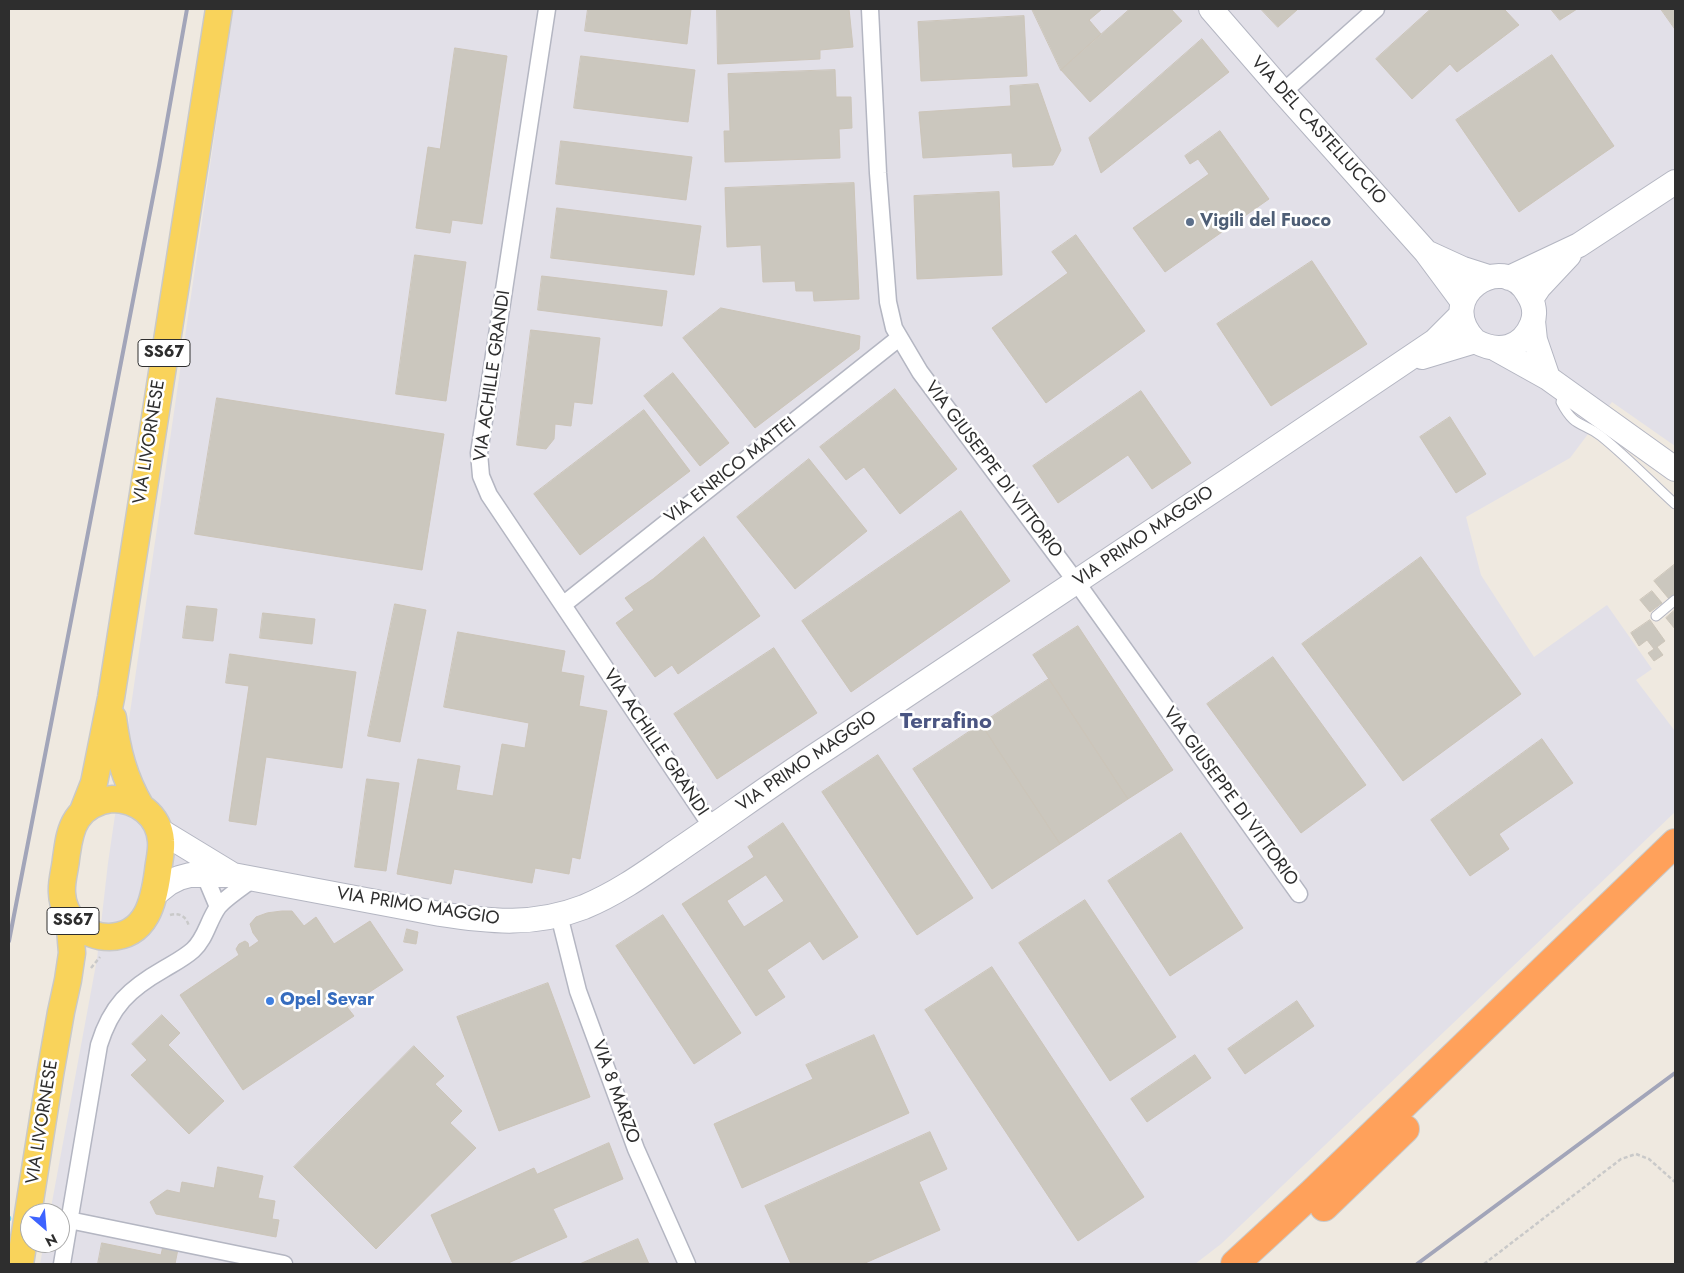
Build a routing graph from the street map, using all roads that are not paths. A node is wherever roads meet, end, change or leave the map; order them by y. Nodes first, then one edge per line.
1 (219, 9) edge
2 (547, 9) edge
3 (870, 9) edge
4 (1211, 9) edge
5 (1376, 9) edge
6 (1283, 92) junction
7 (1675, 182) edge
8 (1579, 245) junction
9 (1426, 252) junction
10 (1498, 278) junction
11 (1462, 309) junction
12 (1532, 310) junction
13 (899, 338) junction
14 (1486, 345) junction
15 (1399, 366) junction
16 (1556, 384) junction
17 (1675, 469) edge
18 (1675, 504) edge
19 (1076, 583) junction
20 (1675, 600) edge
21 (564, 604) junction
22 (1656, 616) dead end
23 (111, 698) junction
24 (141, 807) junction
25 (83, 811) junction
26 (712, 827) junction
27 (160, 830) junction
28 (1675, 843) edge
29 (1675, 867) edge
30 (204, 876) junction
31 (244, 876) junction
32 (155, 894) junction
33 (1299, 894) dead end
34 (218, 907) junction
35 (558, 915) junction
36 (69, 916) junction
37 (108, 946) junction
38 (79, 976) junction
39 (70, 1214) edge
40 (70, 1220) edge
41 (20, 1264) edge
42 (284, 1264) edge
43 (687, 1264) edge
44 (1235, 1264) edge
45 (1263, 1264) edge

1 - 23 main road, VIA LIVORNESE / SS67
2 - 21 street, VIA ACHILLE GRANDI
3 - 13 street, VIA GIUSEPPE DI VITTORIO
4 - 6 main road, VIA DEL CASTELLUCCIO
5 - 6 street
6 - 9 main road, VIA DEL CASTELLUCCIO
7 - 8 main road, VIA PRIMO MAGGIO
8 - 10 main road, VIA PRIMO MAGGIO
8 - 12 main road, VIA PRIMO MAGGIO
9 - 10 main road
9 - 11 main road, VIA DEL CASTELLUCCIO
10 - 11 main road, VIA PRIMO MAGGIO
10 - 12 main road
11 - 14 main road
11 - 15 main road, VIA PRIMO MAGGIO
12 - 14 main road, VIA PRIMO MAGGIO
12 - 16 main road
13 - 19 street, VIA GIUSEPPE DI VITTORIO
13 - 21 street, VIA ENRICO MATTEI
14 - 15 main road, VIA PRIMO MAGGIO
14 - 16 main road
15 - 19 main road, VIA PRIMO MAGGIO
16 - 17 main road
16 - 18 lane
19 - 26 main road, VIA PRIMO MAGGIO
19 - 33 street, VIA GIUSEPPE DI VITTORIO
20 - 22 lane
21 - 26 street, VIA ACHILLE GRANDI
23 - 24 main road, VIA LIVORNESE / SS67
23 - 25 main road, VIA LIVORNESE / SS67
24 - 25 main road
24 - 27 main road, VIA LIVORNESE / SS67
25 - 36 main road, VIA LIVORNESE / SS67
26 - 35 main road, VIA PRIMO MAGGIO
27 - 31 main road, VIA PRIMO MAGGIO
27 - 32 main road, VIA LIVORNESE / SS67
28 - 44 highway
29 - 45 highway
30 - 31 main road, VIA PRIMO MAGGIO
30 - 32 main road, VIA PRIMO MAGGIO
30 - 34 street
31 - 34 street
31 - 35 main road, VIA PRIMO MAGGIO
32 - 37 main road, VIA LIVORNESE / SS67
34 - 39 street
35 - 43 street, VIA 8 MARZO
36 - 37 main road, SS67
36 - 38 main road, VIA LIVORNESE / SS67
37 - 38 main road, VIA LIVORNESE / SS67
38 - 41 main road, VIA LIVORNESE / SS67
40 - 42 street

